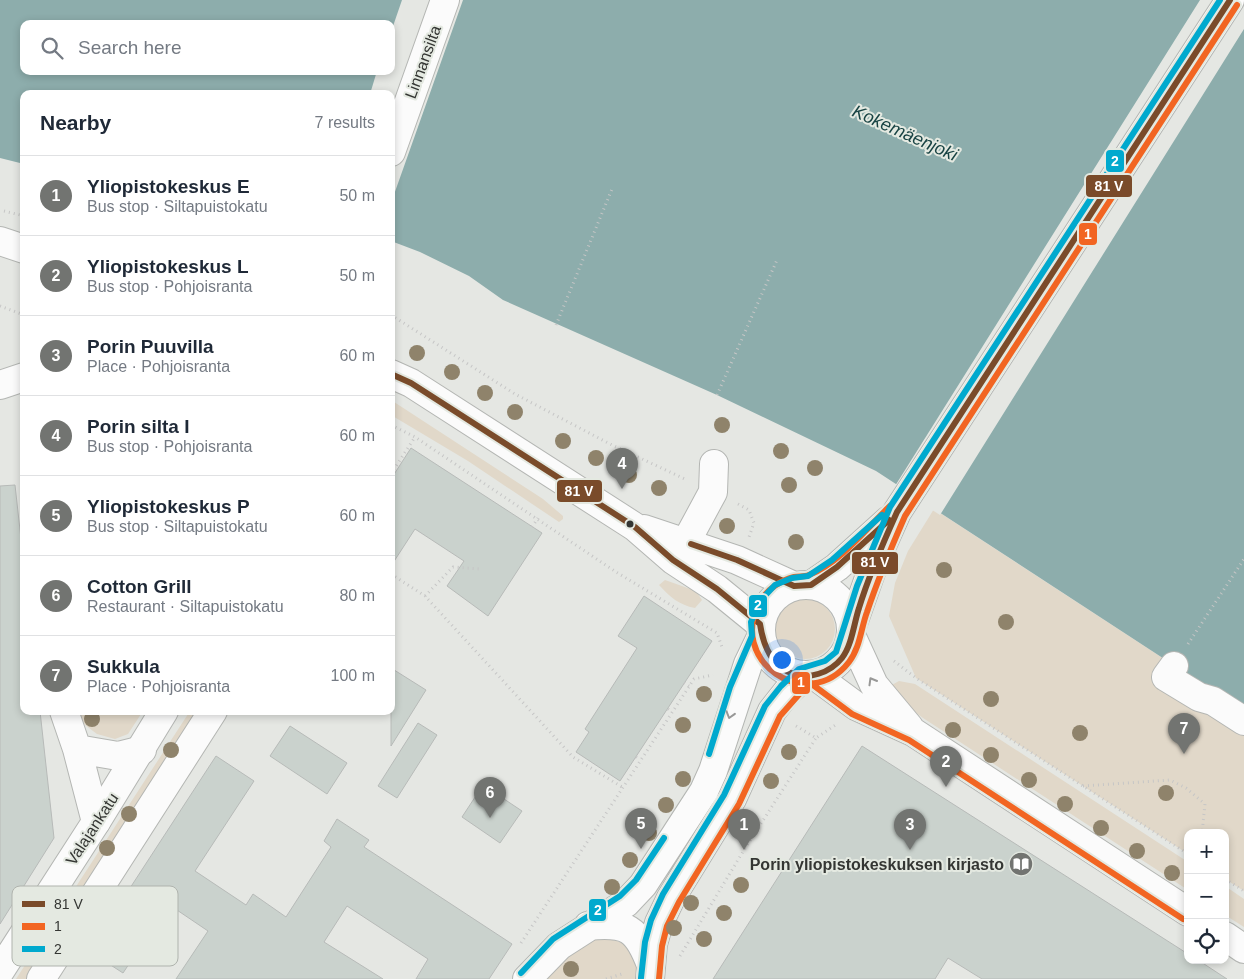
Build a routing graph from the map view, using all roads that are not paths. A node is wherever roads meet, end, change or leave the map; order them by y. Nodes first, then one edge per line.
1 (445, 0) edge
2 (1230, 0) edge
3 (395, 141) edge
4 (0, 241) edge
5 (20, 248) edge
6 (395, 376) edge
7 (20, 378) edge
8 (0, 385) edge
9 (714, 464) dead end
10 (897, 512) junction
11 (635, 527) junction
12 (686, 542) junction
13 (802, 585) junction
14 (760, 630) junction
15 (851, 632) junction
16 (1174, 666) road end
17 (809, 675) junction
18 (65, 715) edge
19 (162, 715) edge
20 (210, 715) edge
21 (1244, 721) edge
22 (913, 732) junction
23 (77, 749) junction
24 (142, 750) junction
25 (96, 822) junction
26 (55, 886) edge
27 (101, 886) edge
28 (1184, 909) edge
29 (588, 926) junction
30 (1229, 939) edge
31 (1244, 949) edge
32 (12, 952) edge
33 (49, 966) edge
34 (659, 969) edge
35 (0, 971) edge
36 (41, 979) edge
37 (527, 979) edge

1 - 3 main road, Linnansilta
2 - 10 main road
4 - 5 main road
6 - 11 main road
7 - 8 main road
9 - 12 main road
10 - 13 main road
10 - 15 main road
11 - 12 main road
11 - 14 main road
12 - 13 main road
13 - 14 main road
13 - 15 main road
14 - 17 main road
14 -> 29 main road
15 - 17 main road
22 -> 15 main road
16 - 21 main road
17 - 22 main road
17 - 34 main road
18 - 23 main road
19 - 24 main road, Valajankatu
20 - 27 main road
22 - 28 main road
23 - 24 main road
23 - 25 main road
24 - 25 main road, Valajankatu
25 - 26 main road, Valajankatu
29 - 34 main road
29 - 37 main road
30 - 31 main road
32 - 35 main road, Valajankatu
33 - 36 main road

